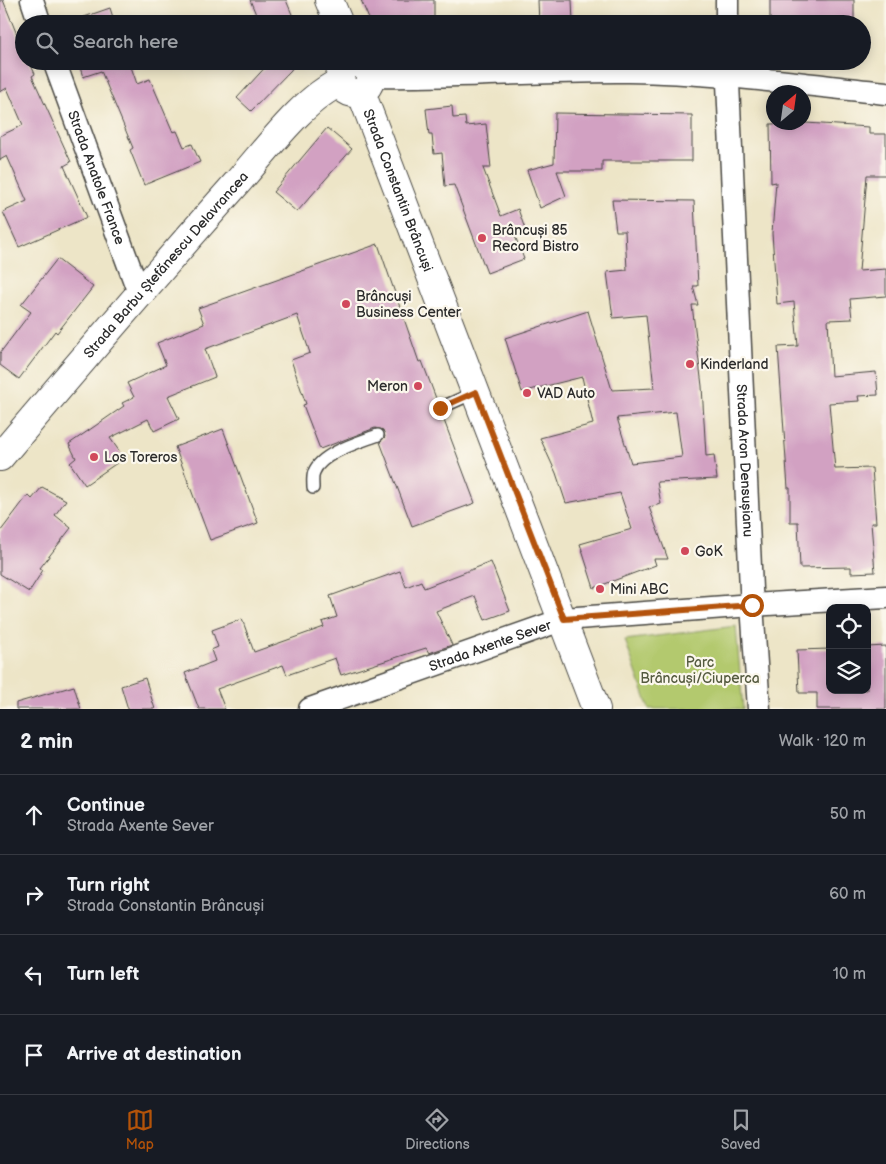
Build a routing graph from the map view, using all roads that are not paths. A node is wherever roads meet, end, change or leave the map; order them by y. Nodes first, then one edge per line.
1 (32, 0) edge
2 (329, 0) edge
3 (727, 0) edge
4 (37, 15) edge
5 (336, 15) edge
6 (727, 15) edge
7 (57, 70) edge
8 (558, 70) edge
9 (727, 70) edge
10 (740, 70) edge
11 (354, 75) edge
12 (886, 93) edge
13 (139, 292) junction
14 (476, 392) junction
15 (440, 408) dead end
16 (378, 435) dead end
17 (0, 457) edge
18 (313, 488) dead end
19 (886, 597) edge
20 (752, 605) junction
21 (564, 619) junction
22 (310, 709) edge
23 (596, 709) edge
24 (759, 709) edge

1 - 4 street
2 - 5 main road
3 - 6 street
7 - 13 street, Strada Anatole France
8 - 11 street
9 - 20 street, Strada Aron Densușianu
10 - 12 street
11 - 13 main road, Strada Barbu Ștefănescu Delavrancea
11 - 14 main road, Strada Constantin Brâncuși
13 - 17 main road, Strada Barbu Ștefănescu Delavrancea
14 - 15 lane
14 - 21 main road, Strada Constantin Brâncuși
16 - 18 lane
19 - 20 street, Strada Axente Sever
20 - 21 street, Strada Axente Sever
20 - 24 street, Strada Aron Densușianu
21 - 22 street, Strada Axente Sever
21 - 23 main road, Strada Constantin Brâncuși

